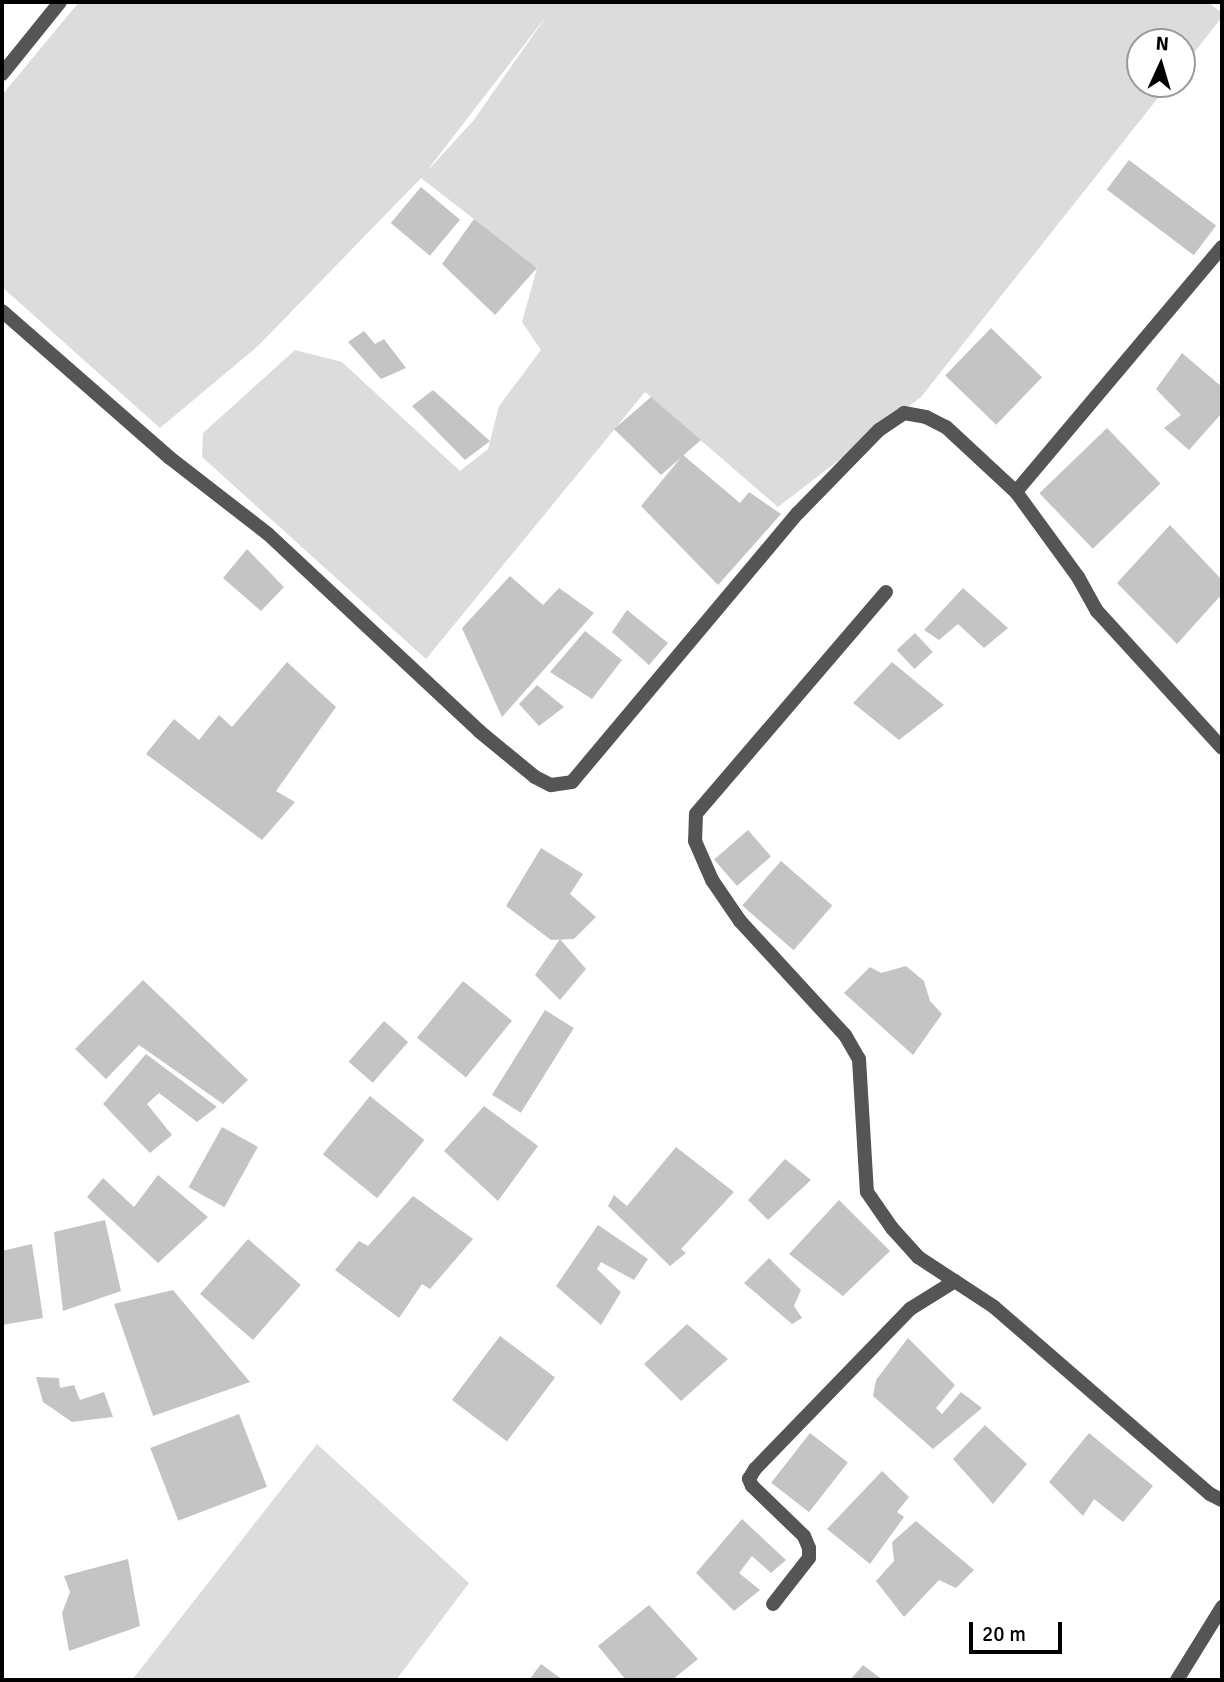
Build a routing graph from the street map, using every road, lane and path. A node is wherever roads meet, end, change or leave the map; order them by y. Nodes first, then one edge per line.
1 (60, 2) edge
2 (2, 74) edge
3 (1222, 247) edge
4 (2, 312) edge
5 (1016, 492) junction
6 (886, 592) dead end
7 (1222, 748) edge
8 (955, 1281) junction
9 (1222, 1500) edge
10 (773, 1604) dead end
11 (1222, 1607) edge
12 (1177, 1680) edge

1 - 2 street
3 - 5 street
4 - 5 street
5 - 7 street
6 - 8 street
8 - 9 street
8 - 10 street
11 - 12 street

